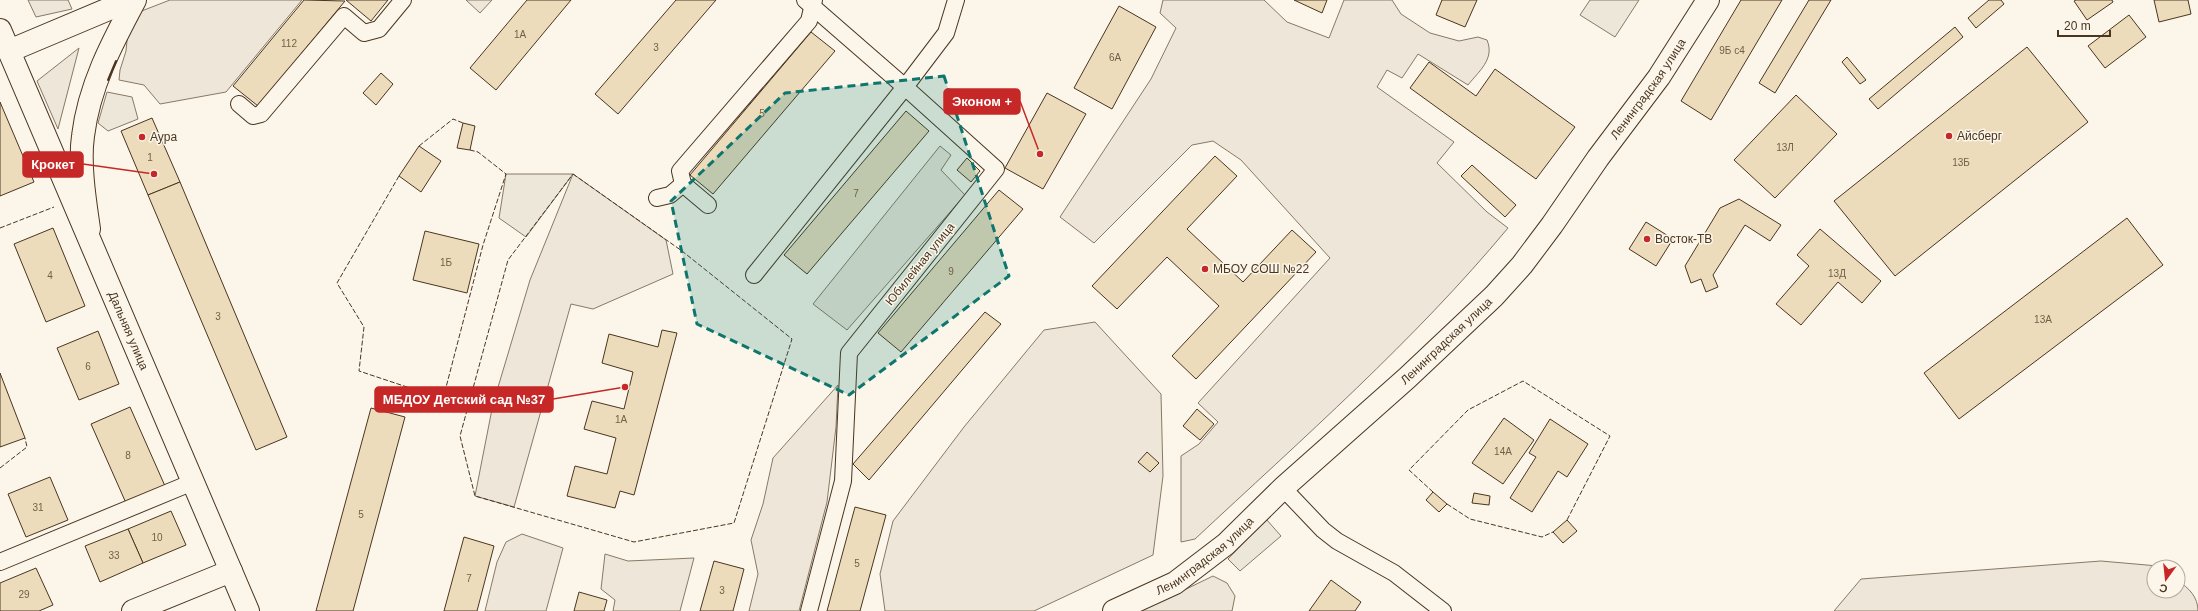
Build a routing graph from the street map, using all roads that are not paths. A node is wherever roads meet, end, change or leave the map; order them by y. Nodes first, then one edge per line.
1 (130, 0) edge
2 (134, 0) edge
3 (403, 0) edge
4 (956, 0) edge
5 (1708, 0) edge
6 (810, 2) edge
7 (0, 30) edge
8 (4, 53) edge
9 (905, 87) junction
10 (239, 104) dead end
11 (683, 184) junction
12 (657, 198) dead end
13 (708, 205) dead end
14 (91, 242) junction
15 (754, 275) dead end
16 (193, 482) junction
17 (1283, 488) junction
18 (0, 562) edge
19 (231, 571) junction
20 (133, 611) edge
21 (248, 611) edge
22 (809, 611) edge
23 (1114, 611) edge
24 (1444, 611) edge

1 - 8 main road
2 - 14 main road
3 - 10 street
4 - 9 street
5 - 17 main road, Ленинградская улица
6 - 9 street, Юбилейная улица
6 - 11 street
7 - 8 main road, Дальняя улица
8 - 14 main road, Дальняя улица
9 - 15 street
9 - 22 street, Юбилейная улица
11 - 12 street
11 - 13 street
14 - 16 main road, Дальняя улица
16 - 18 street
16 - 19 main road, Дальняя улица
17 - 23 main road, Ленинградская улица
17 - 24 street
19 - 20 main road
19 - 21 main road, Дальняя улица

